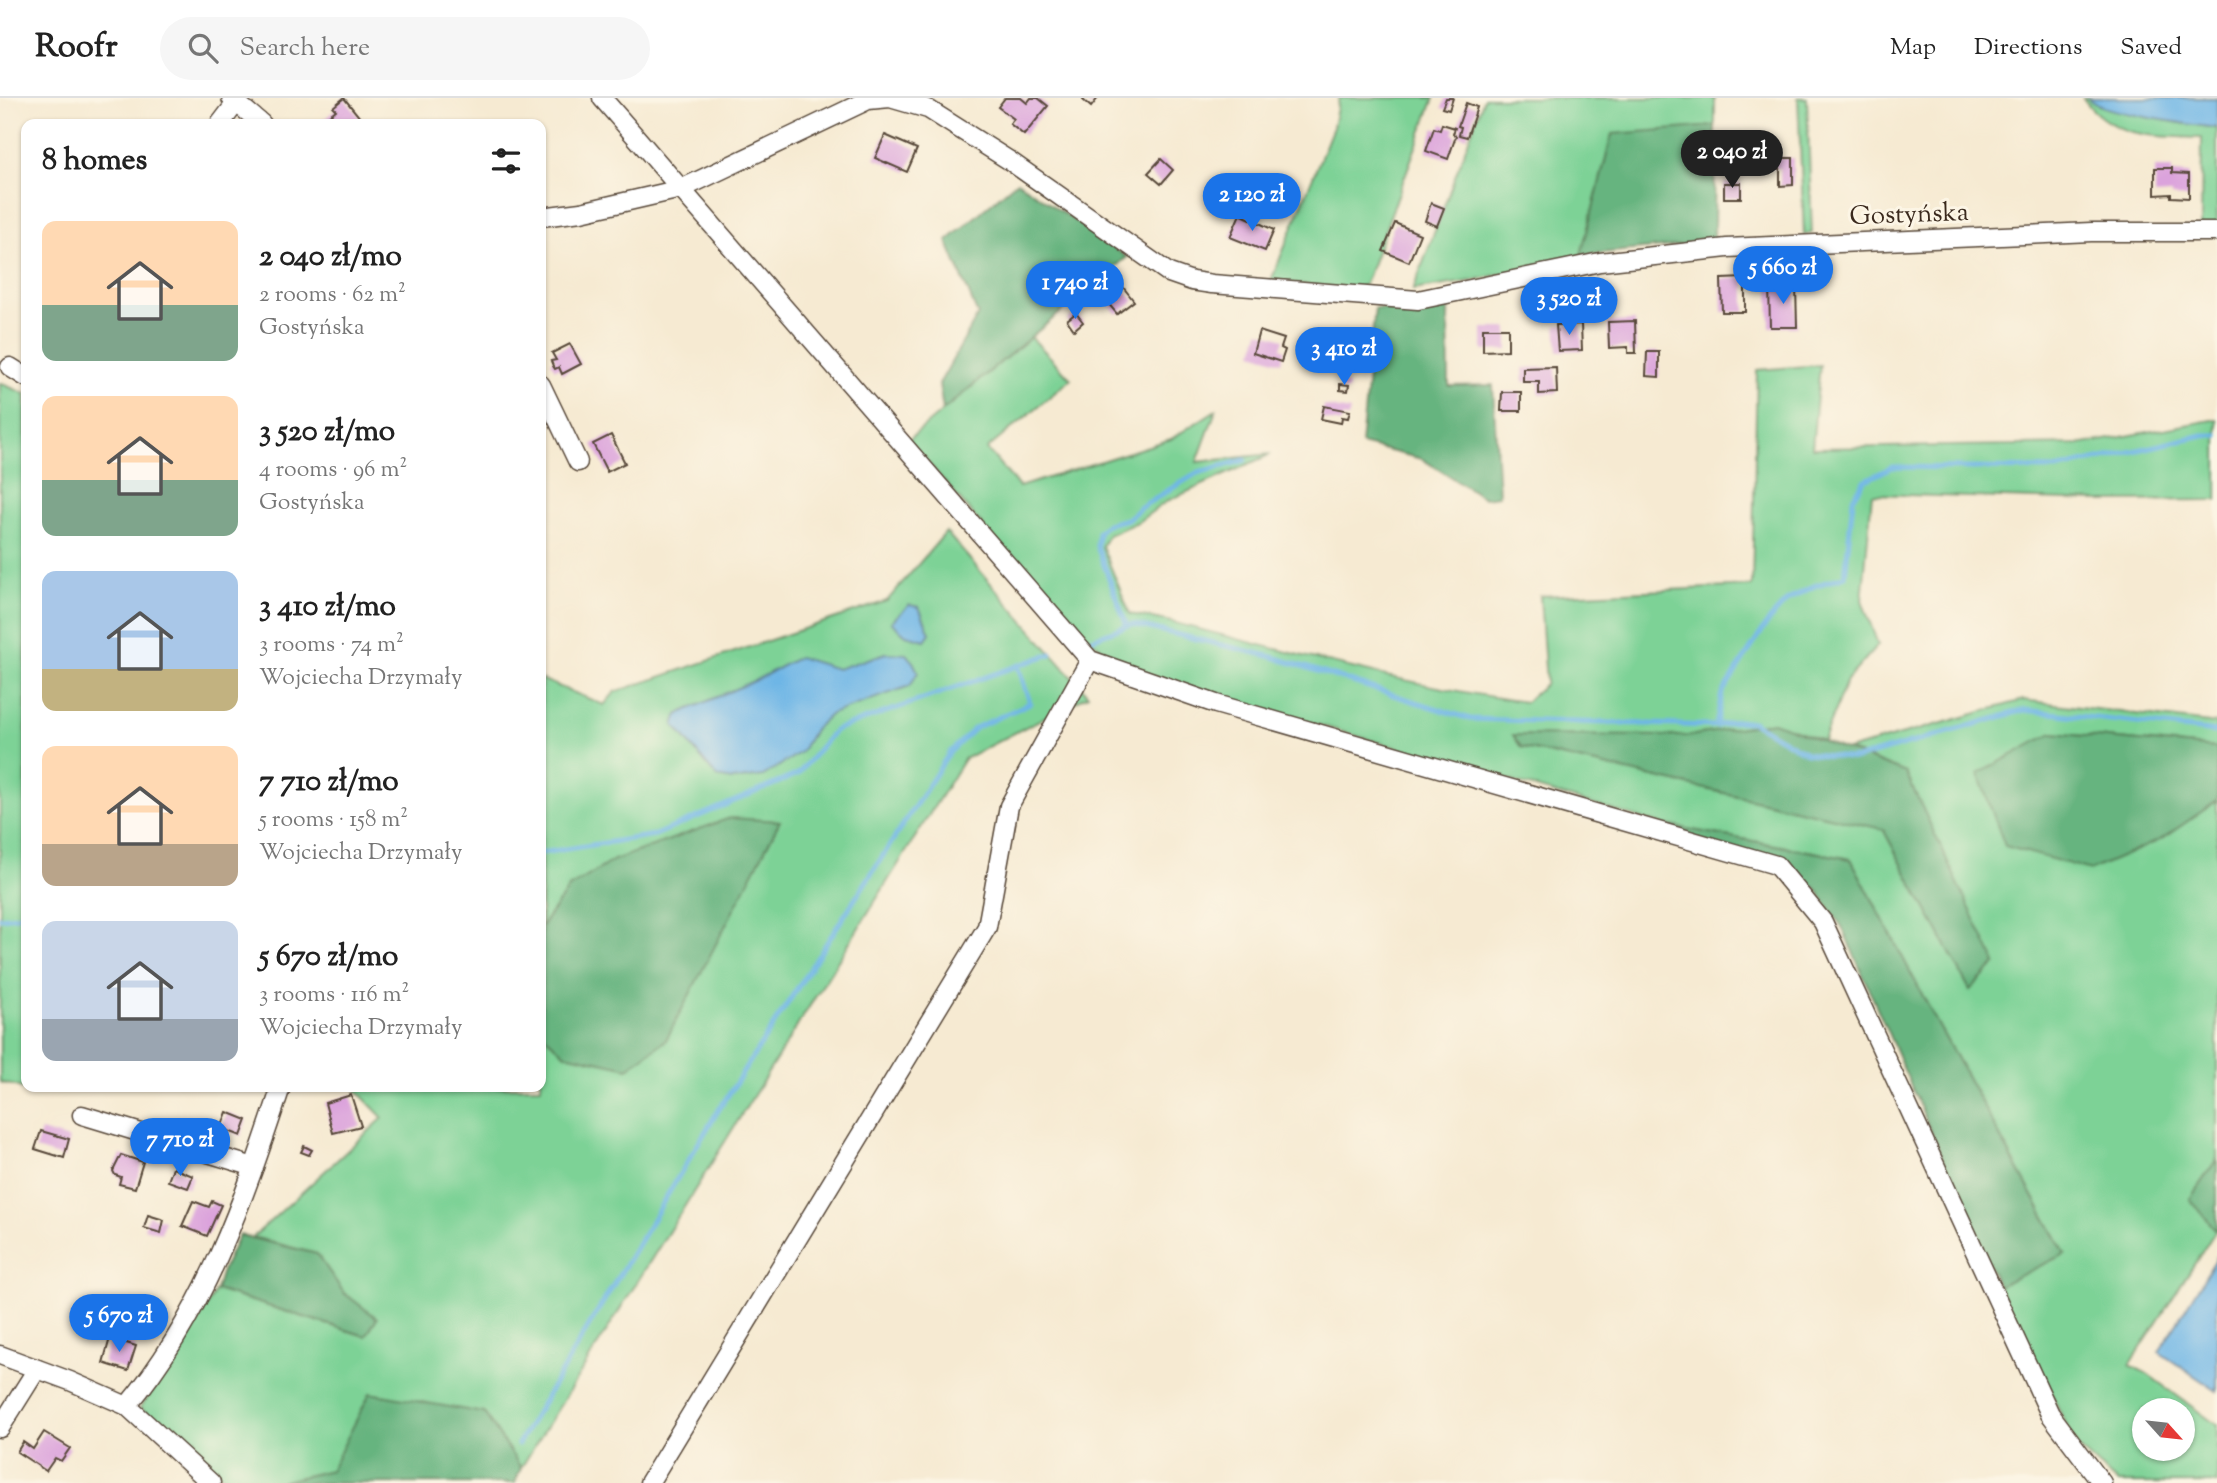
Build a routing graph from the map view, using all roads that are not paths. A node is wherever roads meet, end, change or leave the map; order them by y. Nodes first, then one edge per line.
1 (602, 98) edge
2 (234, 100) edge
3 (223, 119) edge
4 (256, 119) edge
5 (681, 189) junction
6 (546, 217) edge
7 (2217, 232) edge
8 (10, 367) dead end
9 (21, 374) edge
10 (546, 395) edge
11 (578, 462) dead end
12 (1090, 660) junction
13 (279, 1092) edge
14 (82, 1115) dead end
15 (254, 1167) junction
16 (0, 1355) edge
17 (37, 1369) junction
18 (127, 1406) junction
19 (0, 1428) edge
20 (211, 1483) edge
21 (649, 1483) edge
22 (2102, 1483) edge

1 - 5 street
2 - 3 street
2 - 4 street
5 - 6 street, Gostyńska
5 - 7 street, Gostyńska
5 - 12 street
8 - 9 street
10 - 11 street
12 - 21 street
12 - 22 street
13 - 15 street
14 - 15 street
15 - 18 street
16 - 17 street
17 - 18 street
17 - 19 street
18 - 20 street

